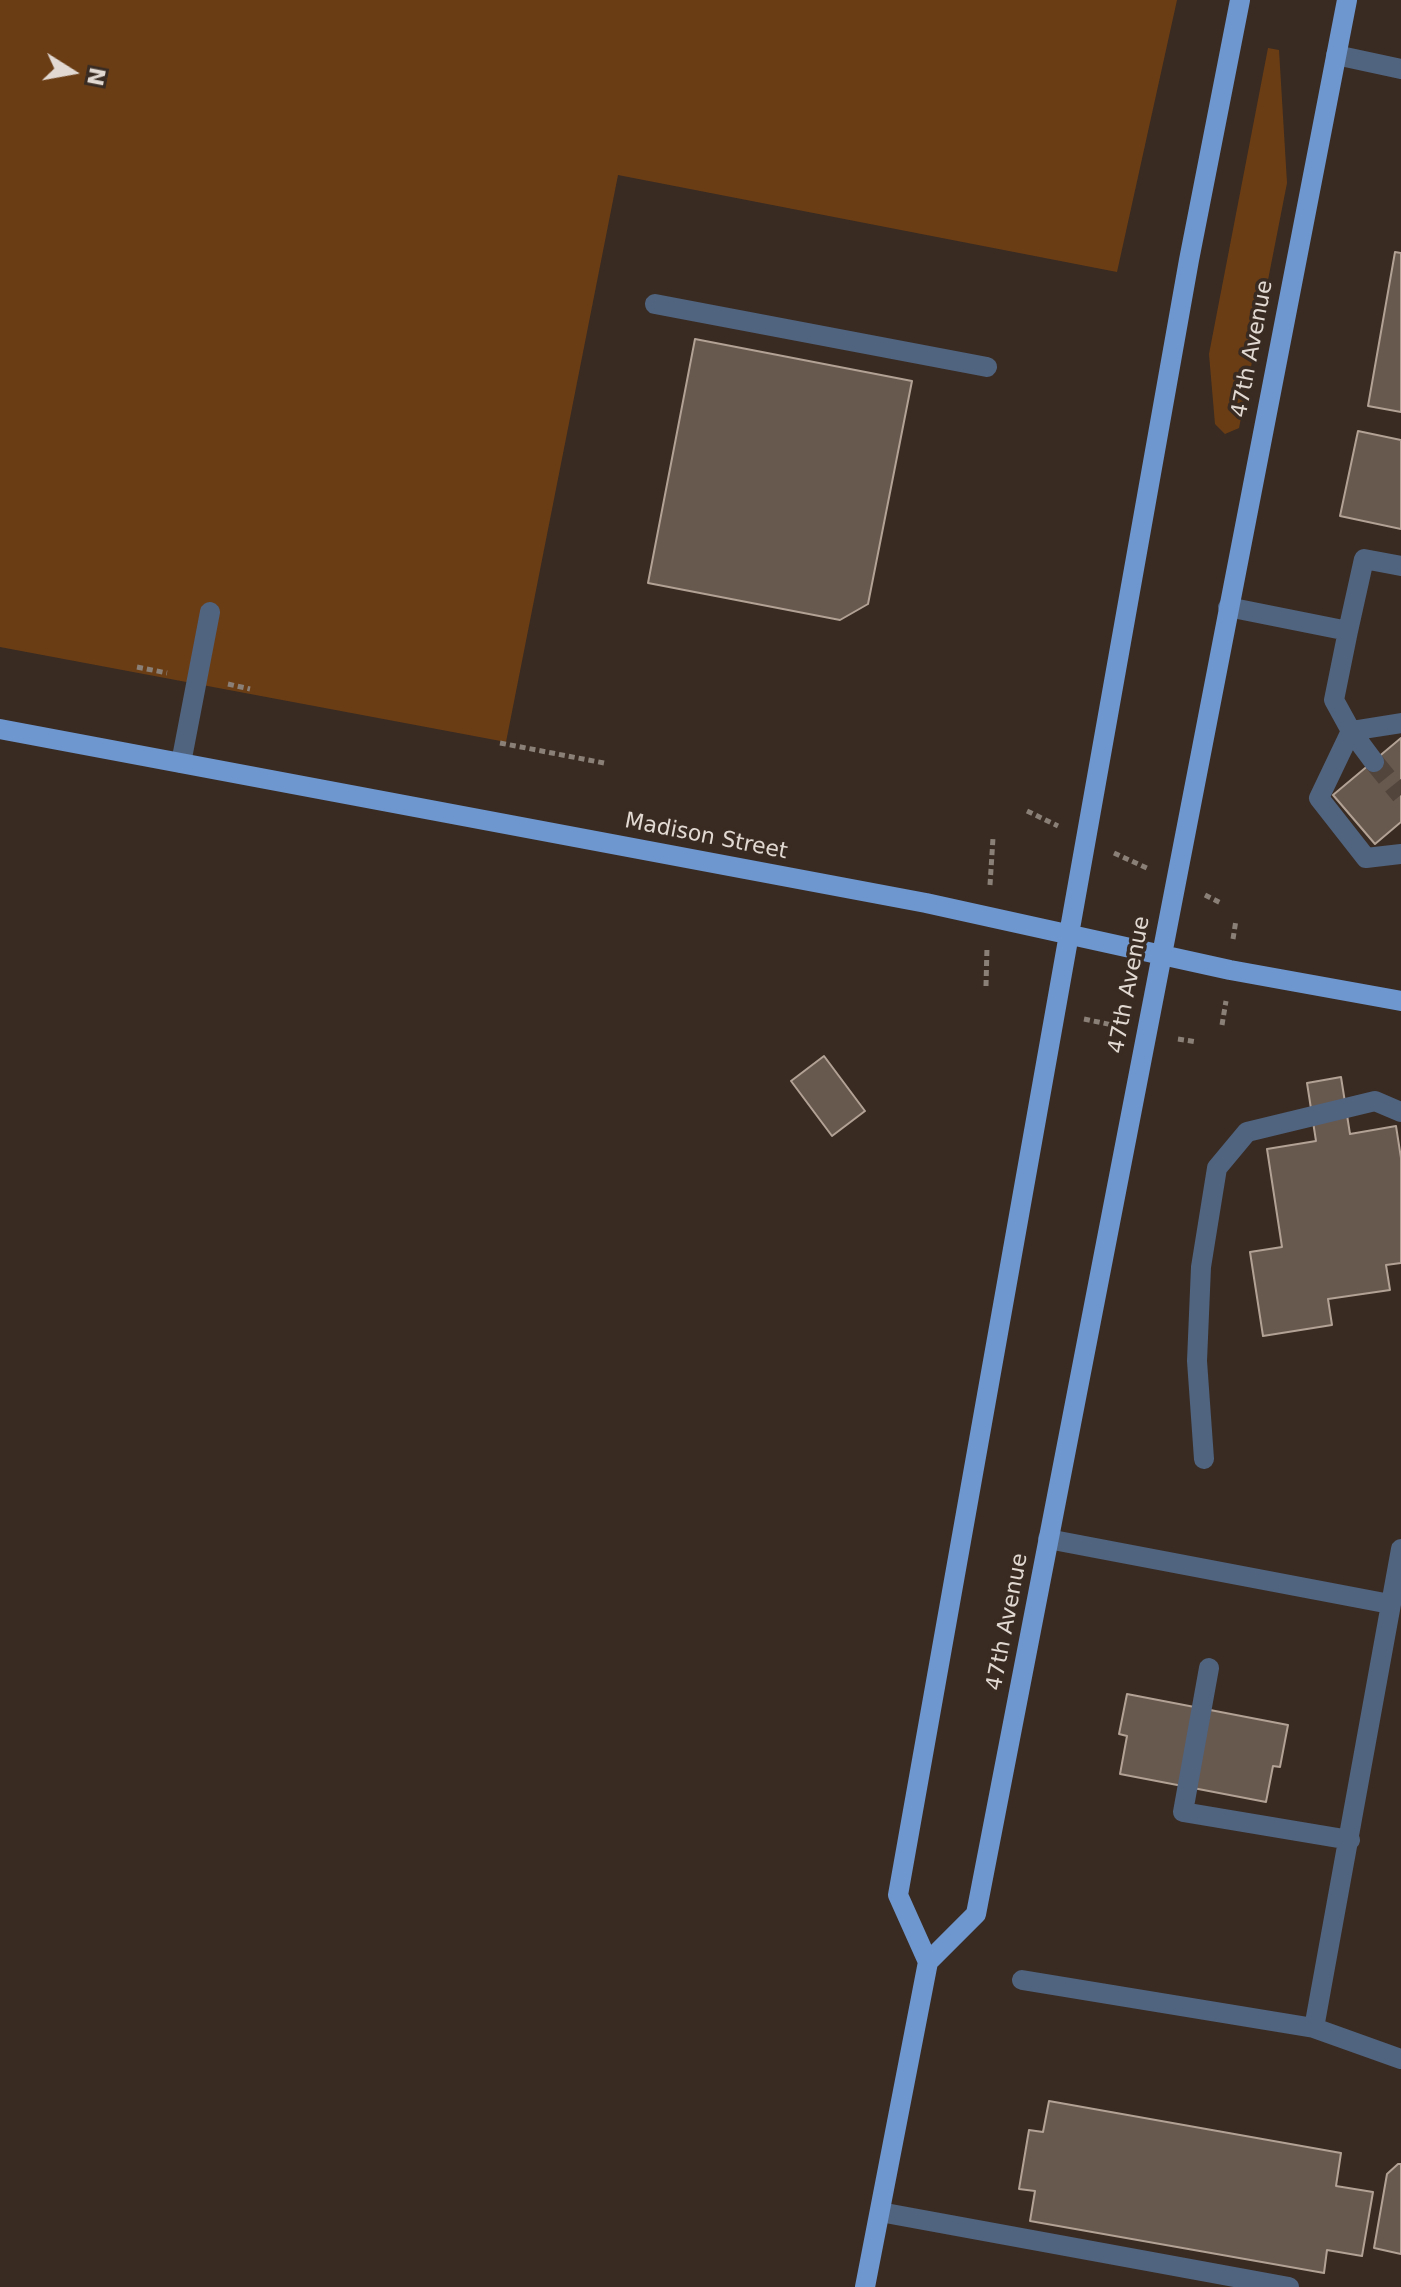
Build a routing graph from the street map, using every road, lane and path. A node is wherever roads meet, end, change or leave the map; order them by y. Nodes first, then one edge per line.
1 (1240, 0) edge
2 (1347, 0) edge
3 (1336, 55) junction
4 (1401, 69) edge
5 (655, 304) dead end
6 (987, 367) dead end
7 (1401, 566) edge
8 (1228, 607) junction
9 (210, 612) dead end
10 (1348, 631) junction
11 (1401, 723) edge
12 (0, 729) edge
13 (1351, 731) junction
14 (500, 743) dead end
15 (1374, 762) tunnel mouth
16 (181, 763) junction
17 (604, 763) dead end
18 (1027, 811) dead end
19 (1086, 840) junction
20 (1401, 854) edge
21 (1176, 882) junction
22 (1221, 903) dead end
23 (1070, 934) junction
24 (1162, 954) junction
25 (1401, 1001) edge
26 (1056, 1013) junction
27 (1145, 1032) junction
28 (1197, 1042) dead end
29 (1401, 1112) edge
30 (1204, 1459) dead end
31 (1048, 1539) junction
32 (1401, 1549) edge
33 (1390, 1604) junction
34 (1209, 1668) dead end
35 (1350, 1840) junction
36 (928, 1962) junction
37 (1022, 1980) dead end
38 (1314, 2028) junction
39 (1401, 2059) edge
40 (880, 2212) junction
41 (865, 2287) edge
42 (1289, 2287) edge

1 - 19 main road
2 - 3 main road, 47th Avenue
3 - 4 lane
3 - 8 main road, 47th Avenue
5 - 6 lane
7 - 10 lane
8 - 10 lane
8 - 21 main road, 47th Avenue
9 - 16 lane
10 - 13 lane
11 - 13 lane
12 - 16 main road, Madison Street
13 - 15 lane
13 - 20 lane
14 - 17 path
16 - 23 main road, Madison Street
18 - 19 path
19 - 21 path
19 - 23 main road
21 - 22 path
21 - 24 main road, 47th Avenue
23 - 24 main road, Madison Street
23 - 26 main road
24 - 25 main road, Madison Street
24 - 27 main road, 47th Avenue
26 - 27 path
26 - 36 main road
27 - 28 path
27 - 31 main road, 47th Avenue
29 - 30 lane
31 - 33 lane
31 - 36 main road, 47th Avenue
32 - 33 lane
33 - 35 lane
34 - 35 lane
35 - 38 lane
36 - 40 main road
37 - 38 lane
38 - 39 lane
40 - 41 main road
40 - 42 lane

